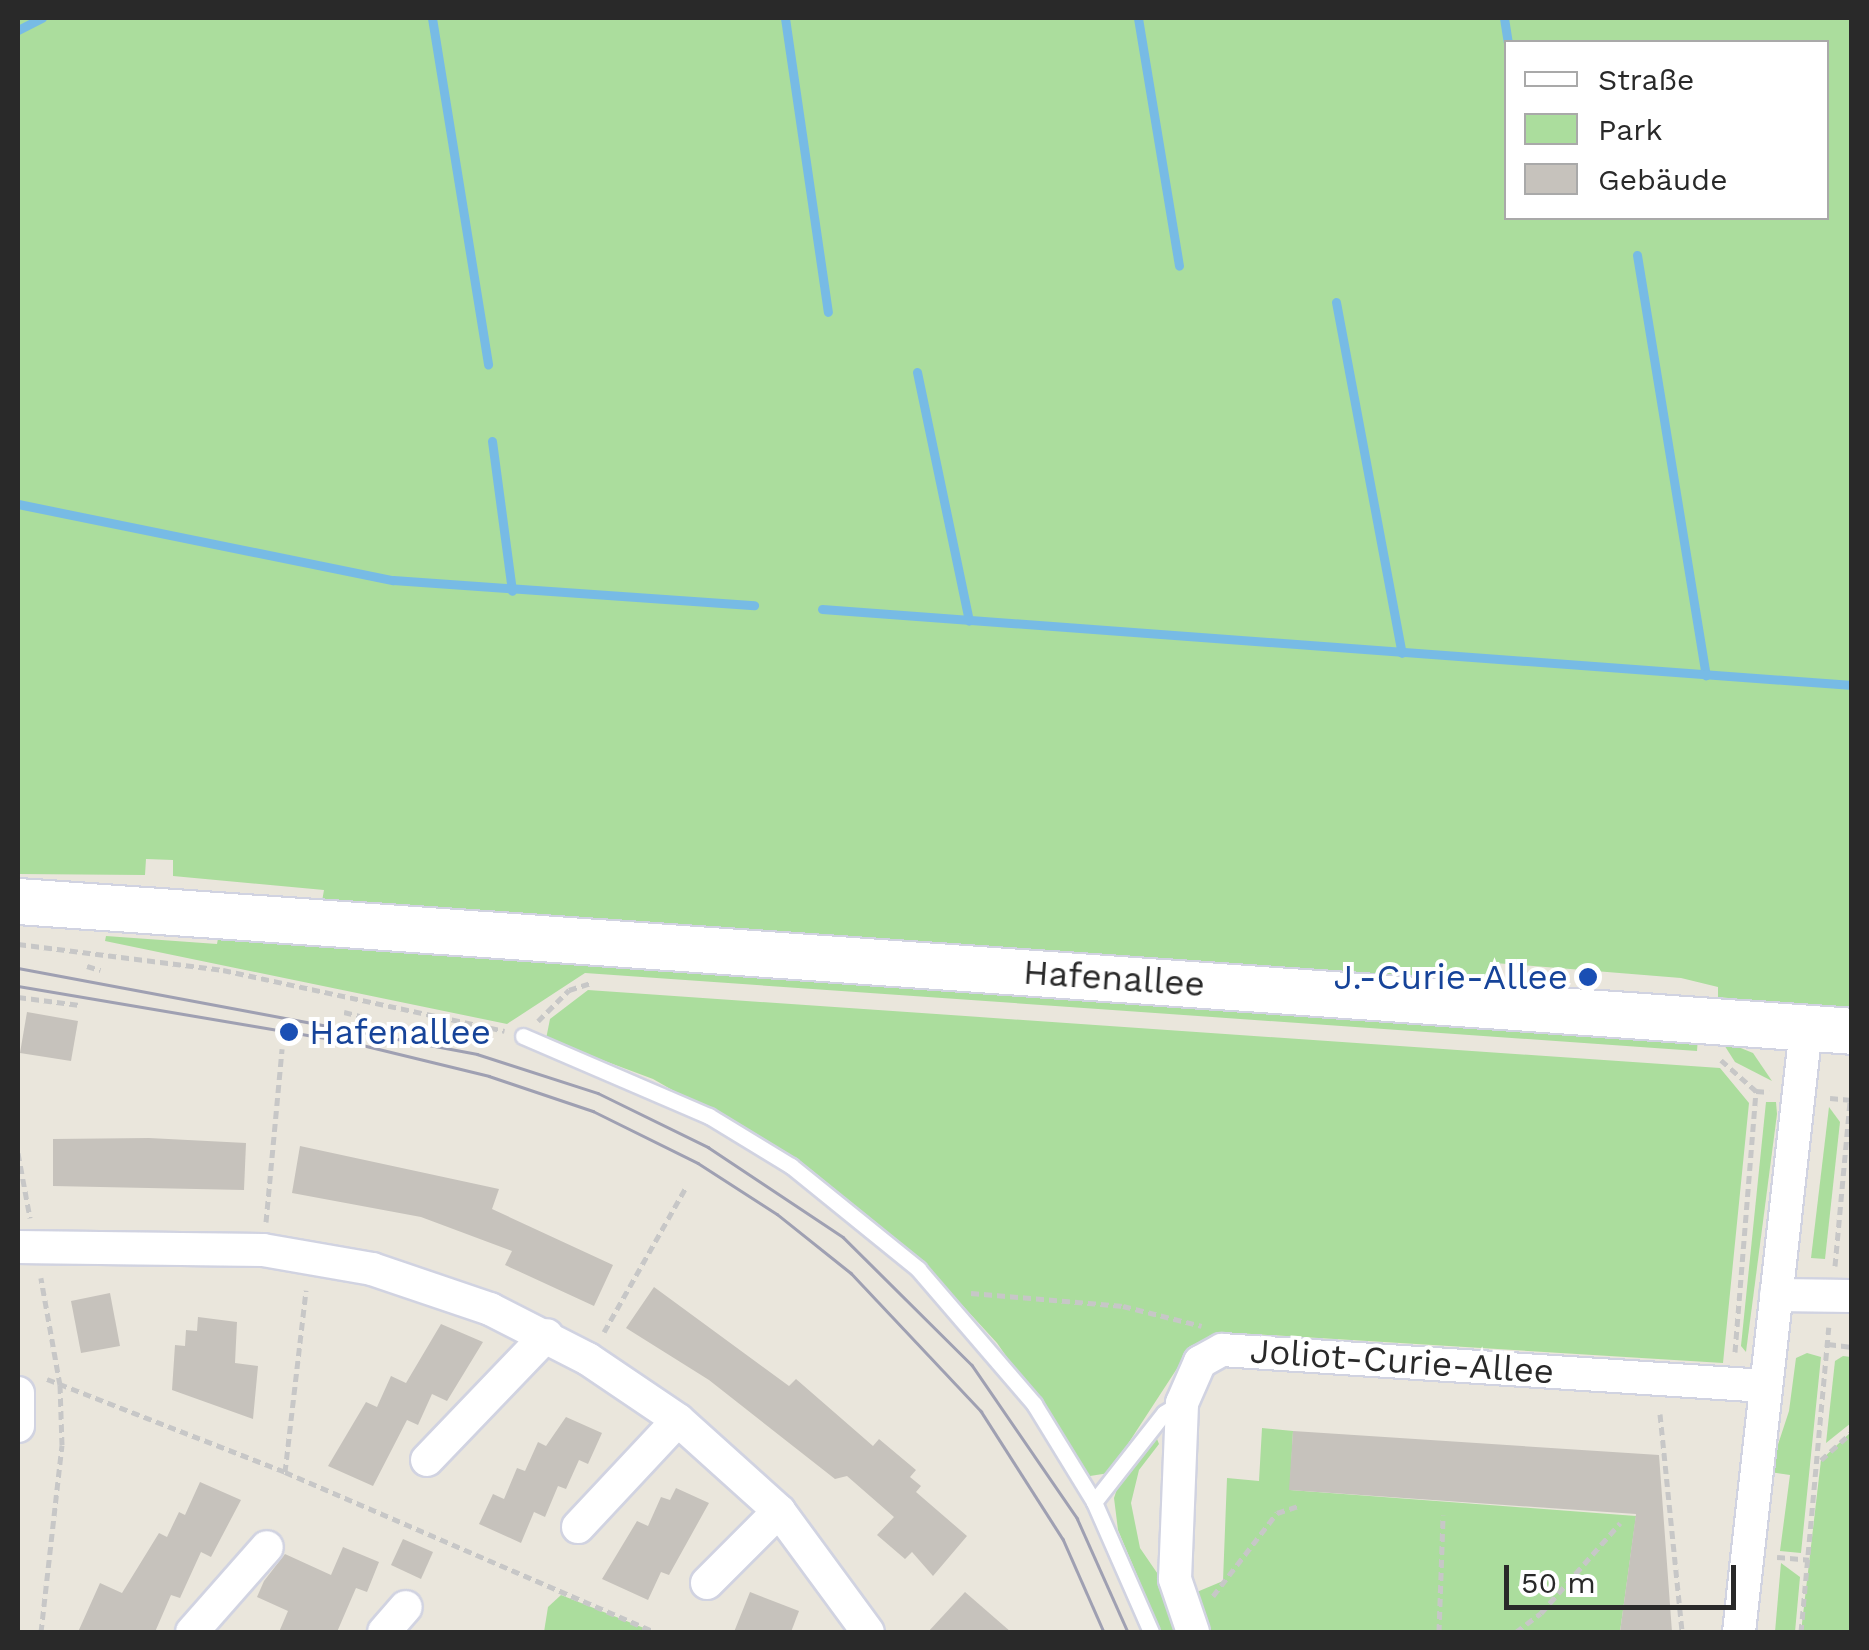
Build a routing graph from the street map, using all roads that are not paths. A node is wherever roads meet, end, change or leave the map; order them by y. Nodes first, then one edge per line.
1 (18, 901) edge
2 (1806, 1028) junction
3 (1852, 1031) edge
4 (523, 1036) road end
5 (18, 1247) edge
6 (1776, 1294) junction
7 (1842, 1298) edge
8 (546, 1335) junction
9 (1766, 1386) junction
10 (18, 1393) edge
11 (1182, 1402) junction
12 (18, 1412) edge
13 (678, 1420) junction
14 (18, 1426) edge
15 (427, 1460) dead end
16 (1094, 1502) junction
17 (778, 1511) junction
18 (578, 1527) dead end
19 (267, 1547) dead end
20 (707, 1583) dead end
21 (406, 1607) dead end
22 (1190, 1623) edge
23 (192, 1632) edge
24 (384, 1632) edge
25 (868, 1632) edge
26 (1151, 1632) edge
27 (1739, 1632) edge

1 - 2 street, Hafenallee
2 - 3 street, Hafenallee
2 - 6 street
4 - 16 lane
5 - 8 street
6 - 7 street
6 - 9 street
8 - 13 street
8 - 15 street
9 - 11 street, Joliot-Curie-Allee
9 - 27 street
10 - 12 street
11 - 16 lane
11 - 22 street, Joliot-Curie-Allee
12 - 14 street
13 - 17 street
13 - 18 street
16 - 26 lane
17 - 20 street
17 - 25 street
19 - 23 street
21 - 24 street

